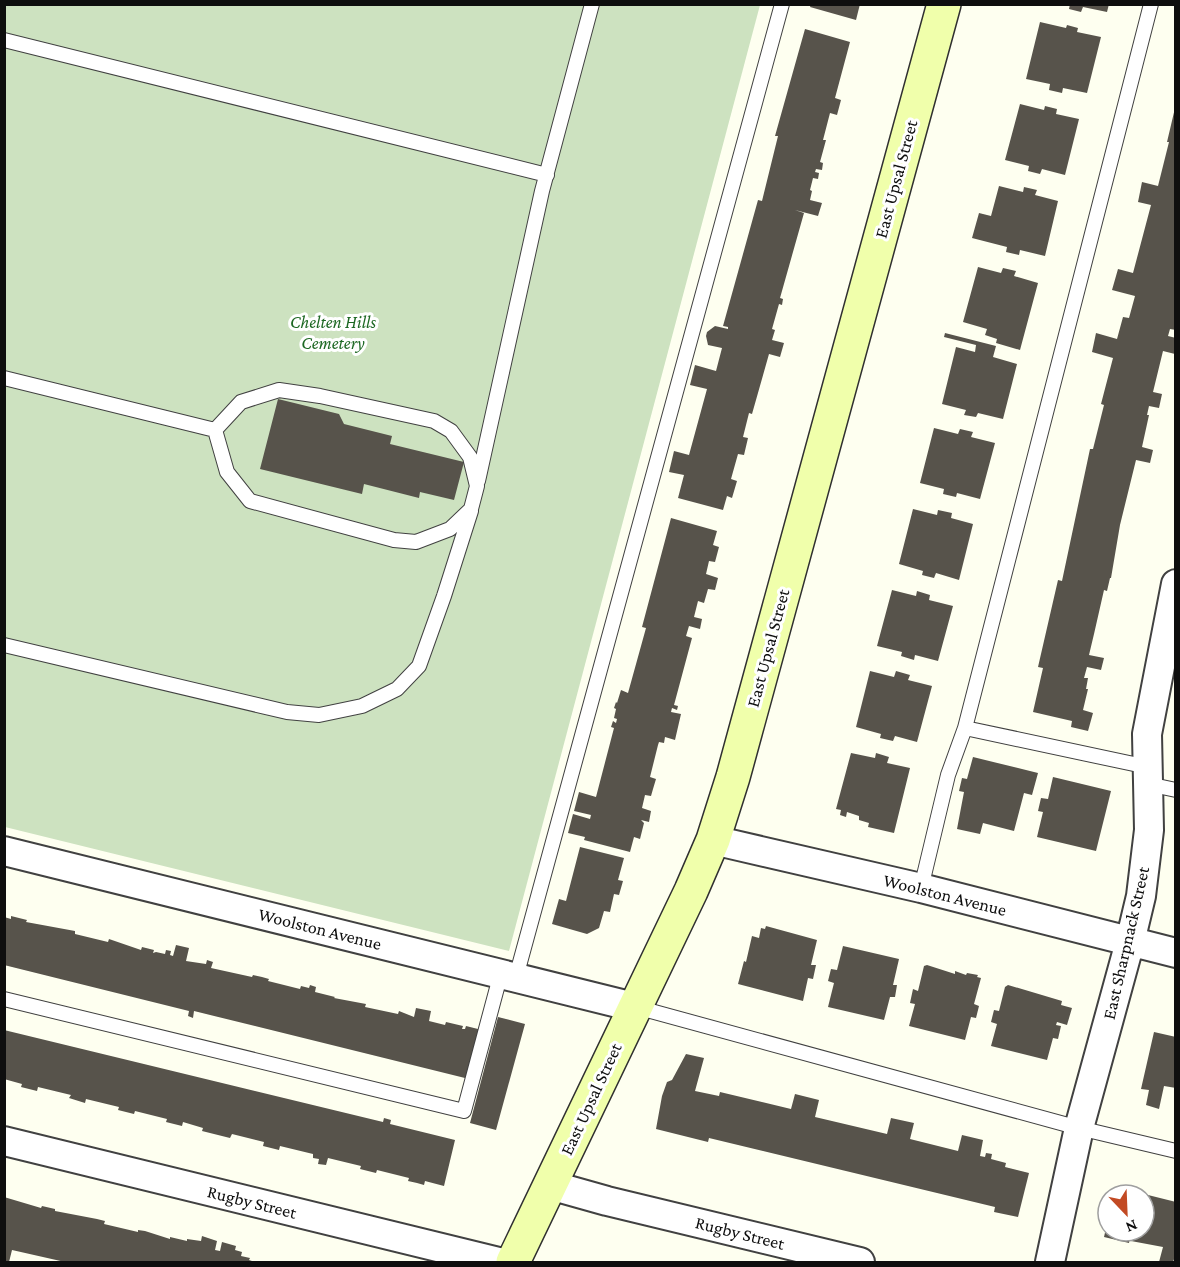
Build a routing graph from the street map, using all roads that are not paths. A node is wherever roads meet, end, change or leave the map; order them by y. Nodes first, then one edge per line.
1 (592, 4) edge
2 (782, 4) edge
3 (944, 4) edge
4 (1151, 4) edge
5 (4, 40) edge
6 (547, 175) junction
7 (4, 378) edge
8 (215, 430) junction
9 (477, 486) junction
10 (471, 509) junction
11 (1175, 591) edge
12 (4, 645) edge
13 (966, 728) junction
14 (1157, 780) edge
15 (713, 840) junction
16 (4, 851) edge
17 (921, 888) junction
18 (1130, 942) junction
19 (1176, 953) edge
20 (508, 975) junction
21 (4, 999) edge
22 (634, 1007) junction
23 (1079, 1128) junction
24 (4, 1141) edge
25 (1176, 1151) edge
26 (550, 1185) junction
27 (499, 1263) edge
28 (513, 1263) edge
29 (860, 1263) edge
30 (1050, 1263) edge

1 - 6 lane
2 - 20 lane
3 - 15 street, East Upsal Street
4 - 13 lane
5 - 6 lane
6 - 9 lane
7 - 8 lane
8 - 9 lane
8 - 10 lane
9 - 10 lane
10 - 12 lane
11 - 14 street, East Sharpnack Street
13 - 14 lane
13 - 17 lane
14 - 18 street, East Sharpnack Street
15 - 17 street, Woolston Avenue
15 - 22 street, East Upsal Street
16 - 20 street, Woolston Avenue
17 - 18 street, Woolston Avenue
18 - 19 street, Woolston Avenue
18 - 23 street, East Sharpnack Street
20 - 21 lane
20 - 22 street, Woolston Avenue
22 - 23 lane
22 - 26 street, East Upsal Street
23 - 25 lane
23 - 30 street, East Sharpnack Street
24 - 27 street, Rugby Street
26 - 28 street, East Upsal Street
26 - 29 street, Rugby Street

